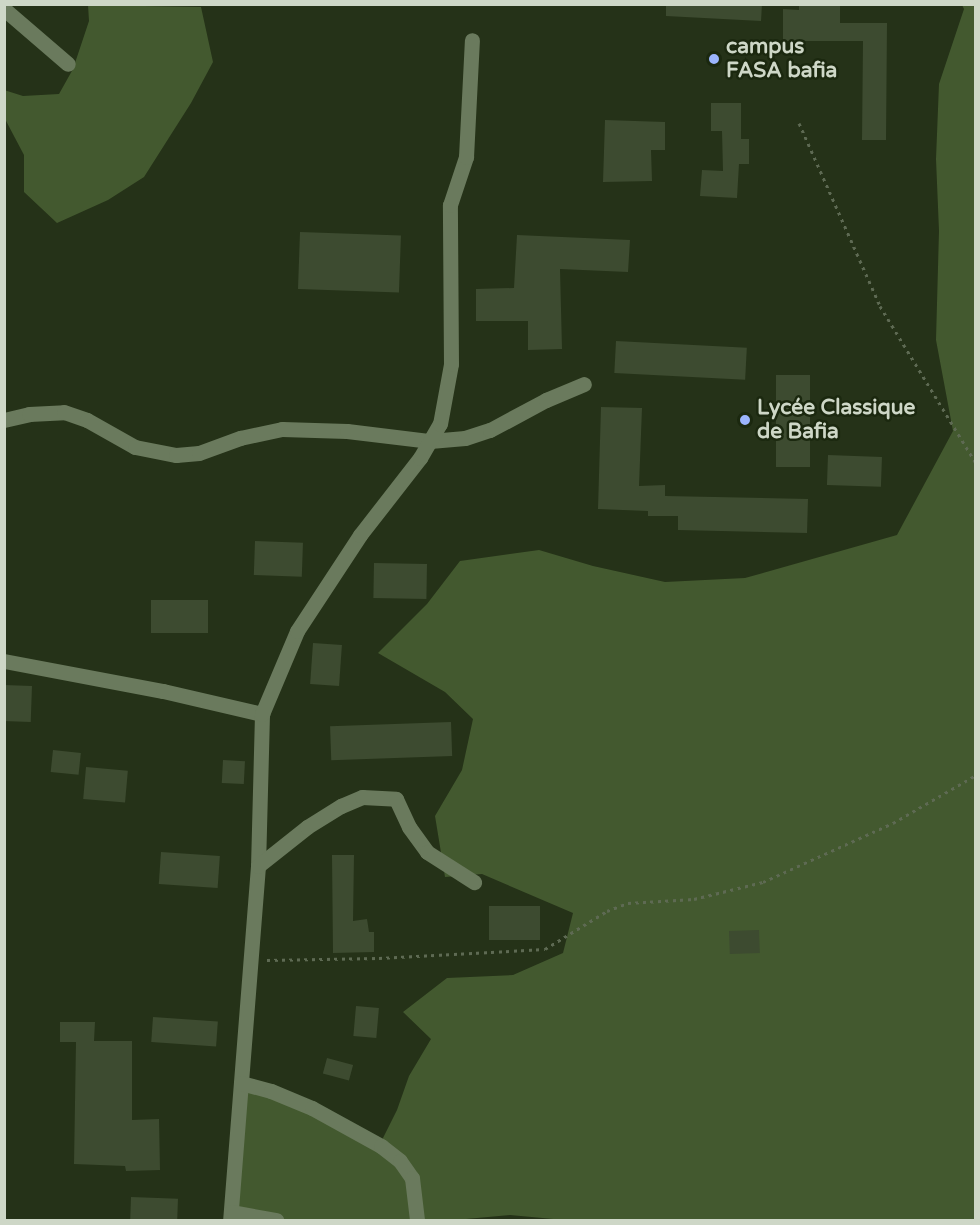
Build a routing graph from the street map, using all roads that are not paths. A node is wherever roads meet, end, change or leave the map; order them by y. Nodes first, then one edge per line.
1 (4, 9) edge
2 (472, 40) dead end
3 (68, 64) dead end
4 (584, 384) dead end
5 (4, 420) edge
6 (430, 441) junction
7 (4, 661) edge
8 (262, 714) junction
9 (258, 866) junction
10 (474, 882) dead end
11 (241, 1083) junction
12 (230, 1216) edge
13 (276, 1221) edge
14 (417, 1221) edge

1 - 3 street
2 - 6 street
4 - 6 street
5 - 6 street
6 - 8 street
7 - 8 street
8 - 9 street
9 - 10 street
9 - 11 street
11 - 12 street
11 - 14 street
12 - 13 street

